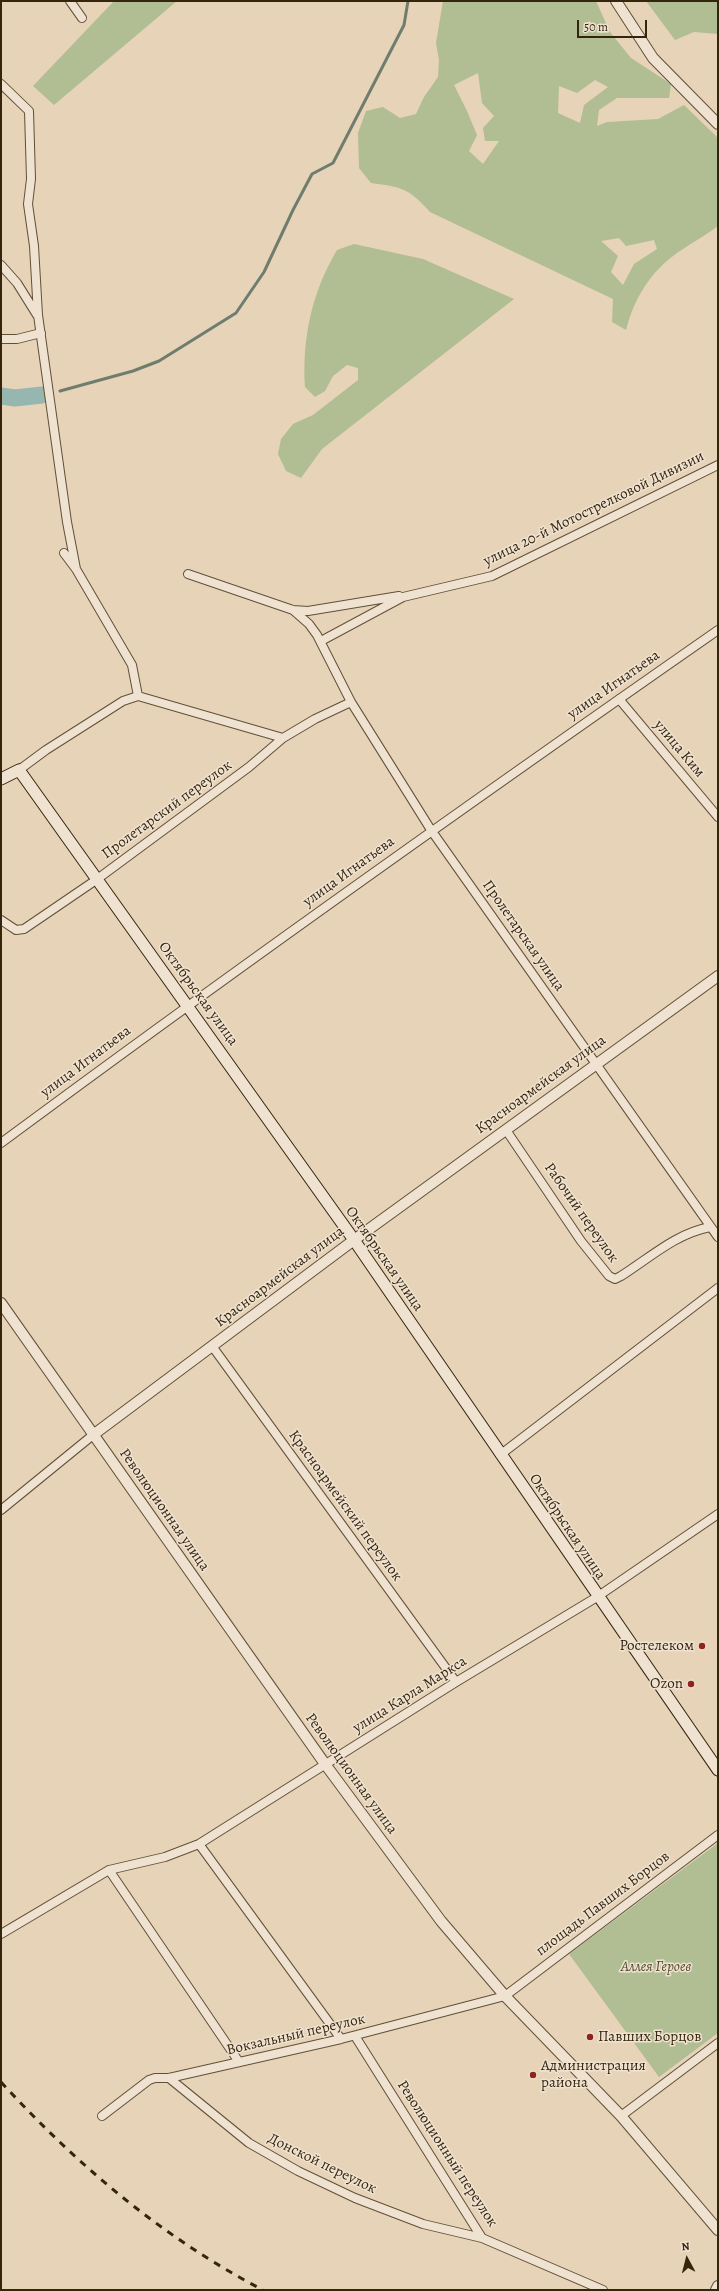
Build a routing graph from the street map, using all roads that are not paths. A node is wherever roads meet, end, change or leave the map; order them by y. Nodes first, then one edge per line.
1 (70, 1) edge
2 (616, 1) edge
3 (82, 18) dead end
4 (1, 84) edge
5 (718, 124) edge
6 (1, 265) edge
7 (38, 315) junction
8 (41, 334) junction
9 (2, 340) edge
10 (718, 465) edge
11 (64, 553) dead end
12 (76, 569) junction
13 (188, 574) dead end
14 (412, 594) junction
15 (293, 610) junction
16 (718, 630) edge
17 (321, 641) junction
18 (138, 696) junction
19 (619, 699) junction
20 (351, 702) junction
21 (283, 738) junction
22 (19, 770) junction
23 (1, 779) edge
24 (718, 817) edge
25 (431, 830) junction
26 (96, 880) junction
27 (1, 920) edge
28 (718, 976) edge
29 (187, 1004) junction
30 (595, 1065) junction
31 (506, 1130) junction
32 (1, 1143) edge
33 (710, 1227) junction
34 (718, 1237) edge
35 (354, 1240) junction
36 (718, 1288) edge
37 (1, 1303) edge
38 (212, 1346) junction
39 (93, 1435) junction
40 (500, 1455) junction
41 (1, 1510) edge
42 (718, 1514) edge
43 (597, 1598) junction
44 (456, 1682) junction
45 (325, 1764) junction
46 (718, 1770) edge
47 (718, 1835) edge
48 (199, 1844) junction
49 (109, 1870) junction
50 (1, 1934) edge
51 (504, 1996) junction
52 (355, 2036) junction
53 (341, 2039) junction
54 (718, 2043) edge
55 (239, 2062) junction
56 (169, 2078) junction
57 (102, 2116) dead end
58 (621, 2116) junction
59 (718, 2230) edge
60 (482, 2238) junction
61 (718, 2286) edge
62 (603, 2290) edge
63 (716, 2290) edge

1 - 3 street
2 - 5 street
4 - 7 street
6 - 7 street
7 - 8 street
8 - 9 street
8 - 12 street
10 - 14 street, улица 20-й Мотострелковой Дивизии
11 - 12 street
12 - 18 street
13 - 15 street, улица 20-й Мотострелковой Дивизии
14 - 15 street, улица 20-й Мотострелковой Дивизии
14 - 17 street, улица 20-й Мотострелковой Дивизии
15 - 17 street, Пролетарская улица
16 - 19 street, улица Игнатьева
17 - 20 street, Пролетарская улица
18 - 21 street
18 - 22 street
19 - 24 street, улица Ким
19 - 25 street, улица Игнатьева
20 - 21 street, Пролетарский переулок
20 - 25 street, Пролетарская улица
21 - 26 street, Пролетарский переулок
22 - 23 main road
22 - 26 main road, Октябрьская улица
25 - 29 street, улица Игнатьева
25 - 30 street, Пролетарская улица
26 - 27 street, Пролетарский переулок
26 - 29 main road, Октябрьская улица
28 - 30 street, Красноармейская улица
29 - 32 street, улица Игнатьева
29 - 35 main road, Октябрьская улица
30 - 31 street, Красноармейская улица
30 - 33 street, Пролетарская улица
31 - 33 street, Рабочий переулок
31 - 35 street, Красноармейская улица
33 - 34 street, Пролетарская улица
35 - 38 street, Красноармейская улица
35 - 40 main road, Октябрьская улица
36 - 40 street
37 - 39 street, Революционная улица
38 - 39 street, Красноармейская улица
38 - 44 street, Красноармейский переулок
39 - 41 street, Красноармейская улица
39 - 45 street, Революционная улица
40 - 43 main road, Октябрьская улица
42 - 43 street, улица Карла Маркса
43 - 44 street, улица Карла Маркса
43 - 46 main road, Октябрьская улица
44 - 45 street, улица Карла Маркса
45 - 48 street, улица Карла Маркса
45 - 51 street, Революционная улица
47 - 51 street, площадь Павших Борцов
48 - 49 street, улица Карла Маркса
48 - 53 street
49 - 50 street, улица Карла Маркса
49 - 55 street
51 - 52 street, Вокзальный переулок
51 - 58 street, Революционная улица
52 - 53 street, Вокзальный переулок
52 - 60 street, Революционный переулок
53 - 55 street, Вокзальный переулок
54 - 58 street
55 - 56 street, Вокзальный переулок
56 - 57 street, Вокзальный переулок
56 - 60 street, Донской переулок
58 - 59 street, Революционная улица
60 - 62 street, Революционный переулок
61 - 63 street

